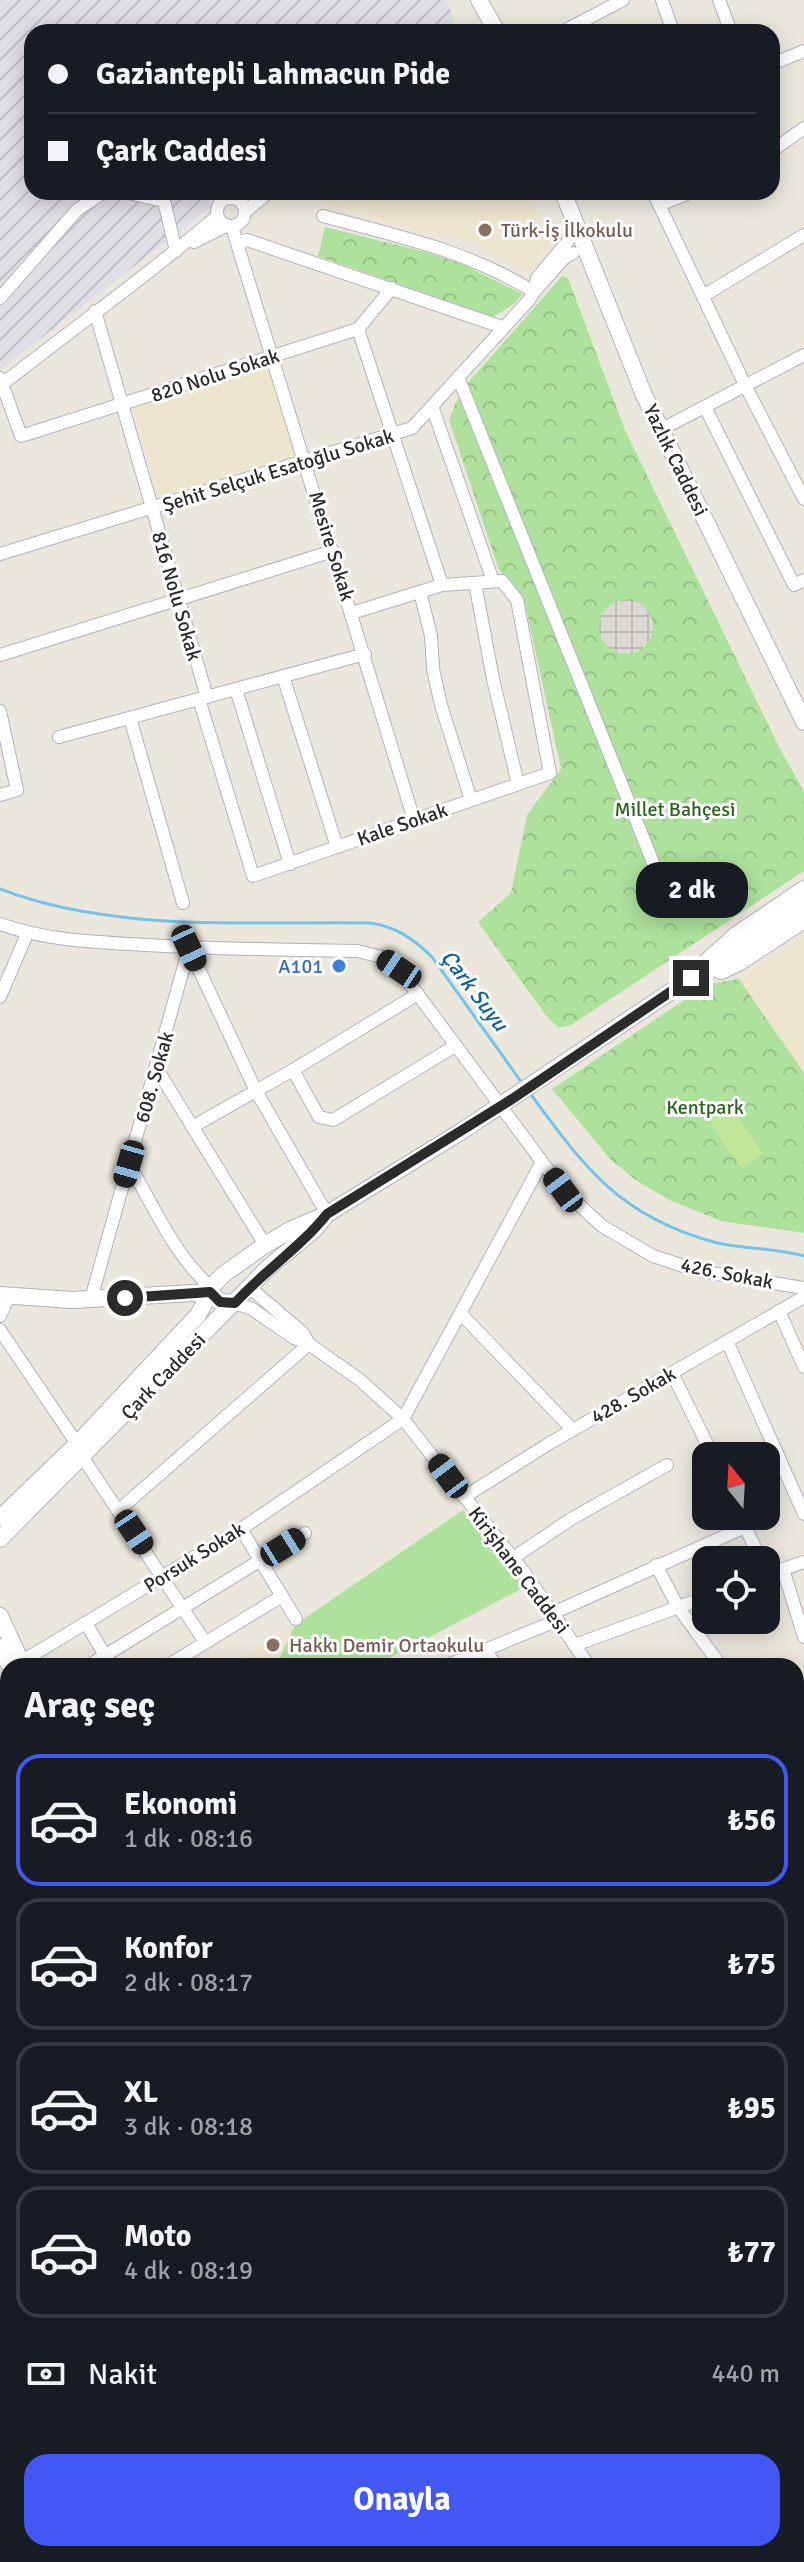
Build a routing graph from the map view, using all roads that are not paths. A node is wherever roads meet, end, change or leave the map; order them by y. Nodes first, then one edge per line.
1 (479, 0) edge
2 (623, 0) edge
3 (662, 0) edge
4 (719, 0) edge
5 (603, 4) edge
6 (492, 24) edge
7 (577, 24) edge
8 (670, 24) edge
9 (728, 24) edge
10 (804, 51) edge
11 (780, 61) edge
12 (804, 128) edge
13 (780, 144) edge
14 (92, 200) edge
15 (159, 200) edge
16 (224, 200) edge
17 (234, 200) edge
18 (259, 200) edge
19 (566, 200) edge
20 (657, 200) edge
21 (672, 200) edge
22 (659, 205) junction
23 (246, 211) junction
24 (323, 216) dead end
25 (225, 223) junction
26 (804, 235) edge
27 (237, 242) junction
28 (570, 247) dead end
29 (176, 251) junction
30 (392, 288) junction
31 (534, 292) junction
32 (703, 296) junction
33 (0, 298) edge
34 (95, 311) junction
35 (502, 327) junction
36 (358, 329) junction
37 (804, 355) edge
38 (273, 356) junction
39 (1, 382) edge
40 (461, 382) junction
41 (746, 387) junction
42 (121, 404) junction
43 (432, 406) junction
44 (705, 407) junction
45 (660, 430) junction
46 (392, 434) junction
47 (305, 461) junction
48 (804, 499) edge
49 (152, 509) junction
50 (333, 551) junction
51 (0, 554) edge
52 (804, 580) edge
53 (493, 581) junction
54 (475, 583) junction
55 (442, 585) junction
56 (420, 592) junction
57 (178, 599) junction
58 (352, 613) junction
59 (365, 654) junction
60 (0, 655) edge
61 (283, 676) junction
62 (236, 689) junction
63 (203, 698) junction
64 (0, 711) edge
65 (130, 718) junction
66 (804, 722) edge
67 (59, 737) dead end
68 (518, 784) junction
69 (0, 795) edge
70 (471, 800) junction
71 (414, 820) junction
72 (337, 847) junction
73 (290, 864) junction
74 (656, 870) dead end
75 (253, 876) joint
76 (804, 889) edge
77 (183, 903) dead end
78 (804, 903) edge
79 (804, 920) edge
80 (0, 924) edge
81 (27, 934) junction
82 (189, 948) junction
83 (698, 976) junction
84 (418, 994) junction
85 (0, 997) edge
86 (455, 1046) junction
87 (157, 1069) junction
88 (293, 1070) junction
89 (256, 1091) junction
90 (504, 1104) junction
91 (192, 1127) junction
92 (542, 1162) junction
93 (129, 1164) junction
94 (327, 1214) junction
95 (265, 1245) junction
96 (224, 1274) junction
97 (249, 1287) junction
98 (804, 1288) edge
99 (211, 1290) junction
100 (4, 1296) edge
101 (804, 1297) edge
102 (91, 1299) junction
103 (235, 1303) junction
104 (779, 1311) junction
105 (461, 1314) junction
106 (0, 1319) edge
107 (0, 1330) edge
108 (727, 1341) junction
109 (309, 1344) junction
110 (804, 1367) edge
111 (672, 1373) junction
112 (403, 1419) junction
113 (573, 1430) junction
114 (706, 1442) edge
115 (80, 1451) junction
116 (667, 1465) dead end
117 (464, 1497) junction
118 (119, 1510) junction
119 (804, 1514) edge
120 (0, 1518) edge
121 (241, 1529) junction
122 (725, 1530) edge
123 (305, 1533) dead end
124 (0, 1539) edge
125 (513, 1558) junction
126 (260, 1561) junction
127 (804, 1562) edge
128 (656, 1565) junction
129 (783, 1569) junction
130 (780, 1570) edge
131 (164, 1576) junction
132 (282, 1596) junction
133 (692, 1602) edge
134 (678, 1607) junction
135 (184, 1608) junction
136 (0, 1616) edge
137 (555, 1616) junction
138 (296, 1619) dead end
139 (86, 1623) junction
140 (804, 1637) edge
141 (205, 1642) junction
142 (575, 1645) junction
143 (485, 1650) junction
144 (10, 1658) edge
145 (15, 1658) edge
146 (106, 1658) edge
147 (112, 1658) edge
148 (180, 1658) edge
149 (466, 1658) edge
150 (491, 1658) edge
151 (584, 1658) edge
152 (715, 1658) edge

1 - 6 main road
2 - 5 street
3 - 8 street
4 - 9 street
5 - 7 street
10 - 11 street
12 - 13 street
14 - 33 street
15 - 29 street
16 - 25 street
17 - 23 street
18 - 23 street
19 - 45 main road, Yazlık Caddesi
20 - 22 street
21 - 22 street
22 - 32 street
23 - 25 street
24 - 31 street
25 - 27 street, Mesire Sokak
25 - 29 street
26 - 32 street
27 - 30 street
27 - 38 street, Mesire Sokak
28 - 31 street, Şehit Selçuk Esatoğlu Sokak
29 - 34 street
30 - 35 street
30 - 36 street
31 - 35 street, Şehit Selçuk Esatoğlu Sokak
32 - 41 street
34 - 39 street
34 - 42 street, 816 Nolu Sokak
35 - 40 street, Şehit Selçuk Esatoğlu Sokak
36 - 38 street, 820 Nolu Sokak
36 - 46 street
37 - 41 street
38 - 42 street, 820 Nolu Sokak
38 - 47 street, Mesire Sokak
39 - 42 street, 820 Nolu Sokak
40 - 43 street, Şehit Selçuk Esatoğlu Sokak
40 - 74 street
41 - 44 street
41 - 48 street
42 - 49 street, 816 Nolu Sokak
43 - 46 street, Şehit Selçuk Esatoğlu Sokak
43 - 53 street
44 - 45 street
44 - 52 street
45 - 66 main road, Yazlık Caddesi
46 - 47 street, Şehit Selçuk Esatoğlu Sokak
46 - 55 street
47 - 49 street, Şehit Selçuk Esatoğlu Sokak
47 - 50 street, Mesire Sokak
49 - 51 street, Şehit Selçuk Esatoğlu Sokak
49 - 57 street, 816 Nolu Sokak
50 - 57 street
50 - 58 street, Mesire Sokak
53 - 54 street
53 - 68 street, Kale Sokak
54 - 55 street
54 - 68 street
55 - 56 street
56 - 58 street
56 - 70 street
57 - 60 street
57 - 63 street, 816 Nolu Sokak
58 - 59 street, Mesire Sokak
59 - 61 street
59 - 71 street, Mesire Sokak
61 - 62 street
61 - 72 street
62 - 63 street
62 - 73 street
63 - 65 street
63 - 75 street, 816 Nolu Sokak
64 - 69 street
65 - 67 street
65 - 77 street
68 - 70 street, Kale Sokak
70 - 71 street, Kale Sokak
71 - 72 street, Kale Sokak
72 - 73 street, Kale Sokak
73 - 75 street, Kale Sokak
76 - 83 main road, Çark Caddesi
78 - 83 main road, Çark Caddesi
79 - 83 main road
80 - 81 street, 426. Sokak
81 - 82 street, 426. Sokak
81 - 85 street
82 - 84 street, 426. Sokak
82 - 87 street, 608. Sokak
82 - 89 street
83 - 90 main road, Çark Caddesi
84 - 86 street, 426. Sokak
84 - 88 street
86 - 88 street
86 - 90 street, 426. Sokak
87 - 91 street
87 - 93 street, 608. Sokak
88 - 89 street
89 - 91 street
89 - 94 street
90 - 92 street, 426. Sokak
90 - 94 main road, Çark Caddesi
91 - 95 street
92 - 98 street, 426. Sokak
92 - 105 street
93 - 99 street
93 - 102 street, 608. Sokak
94 - 95 main road, Çark Caddesi
94 - 97 main road, Çark Caddesi
95 - 96 main road, Çark Caddesi
96 - 97 main road
96 - 99 main road, Çark Caddesi
97 - 103 main road, Çark Caddesi
97 - 109 street, Kirişhane Caddesi
99 - 102 main road
99 - 103 main road
99 - 115 main road, Çark Caddesi
100 - 102 main road
100 - 106 street
101 - 104 street, 428. Sokak
103 - 109 street, Kirişhane Caddesi
103 - 115 main road, Çark Caddesi
104 - 108 street, 428. Sokak
104 - 110 street
105 - 112 street
105 - 113 street
106 - 107 street
107 - 115 street
108 - 111 street, 428. Sokak
108 - 119 street
109 - 112 street, Kirişhane Caddesi
109 - 118 street
111 - 113 street, 428. Sokak
111 - 114 street
112 - 117 street, Kirişhane Caddesi
112 - 121 street, Porsuk Sokak
113 - 117 street, 428. Sokak
115 - 118 street
115 - 120 main road, Çark Caddesi
115 - 124 main road, Çark Caddesi
116 - 125 street
117 - 125 street, Kirişhane Caddesi
118 - 131 street
121 - 126 street
121 - 131 street, Porsuk Sokak
122 - 128 street
123 - 126 street
125 - 137 street, Kirişhane Caddesi
126 - 132 street
126 - 135 street
127 - 129 street
128 - 134 street
128 - 137 street
129 - 130 street
129 - 140 street
131 - 135 street
131 - 139 street, Porsuk Sokak
132 - 138 street
132 - 141 street
133 - 134 street
134 - 142 street
134 - 152 street
135 - 141 street
135 - 147 street
136 - 144 main road
137 - 142 street, Kirişhane Caddesi
137 - 143 street
139 - 145 street, Porsuk Sokak
139 - 146 street
141 - 148 street
142 - 151 street, Kirişhane Caddesi
143 - 149 street
143 - 150 street

